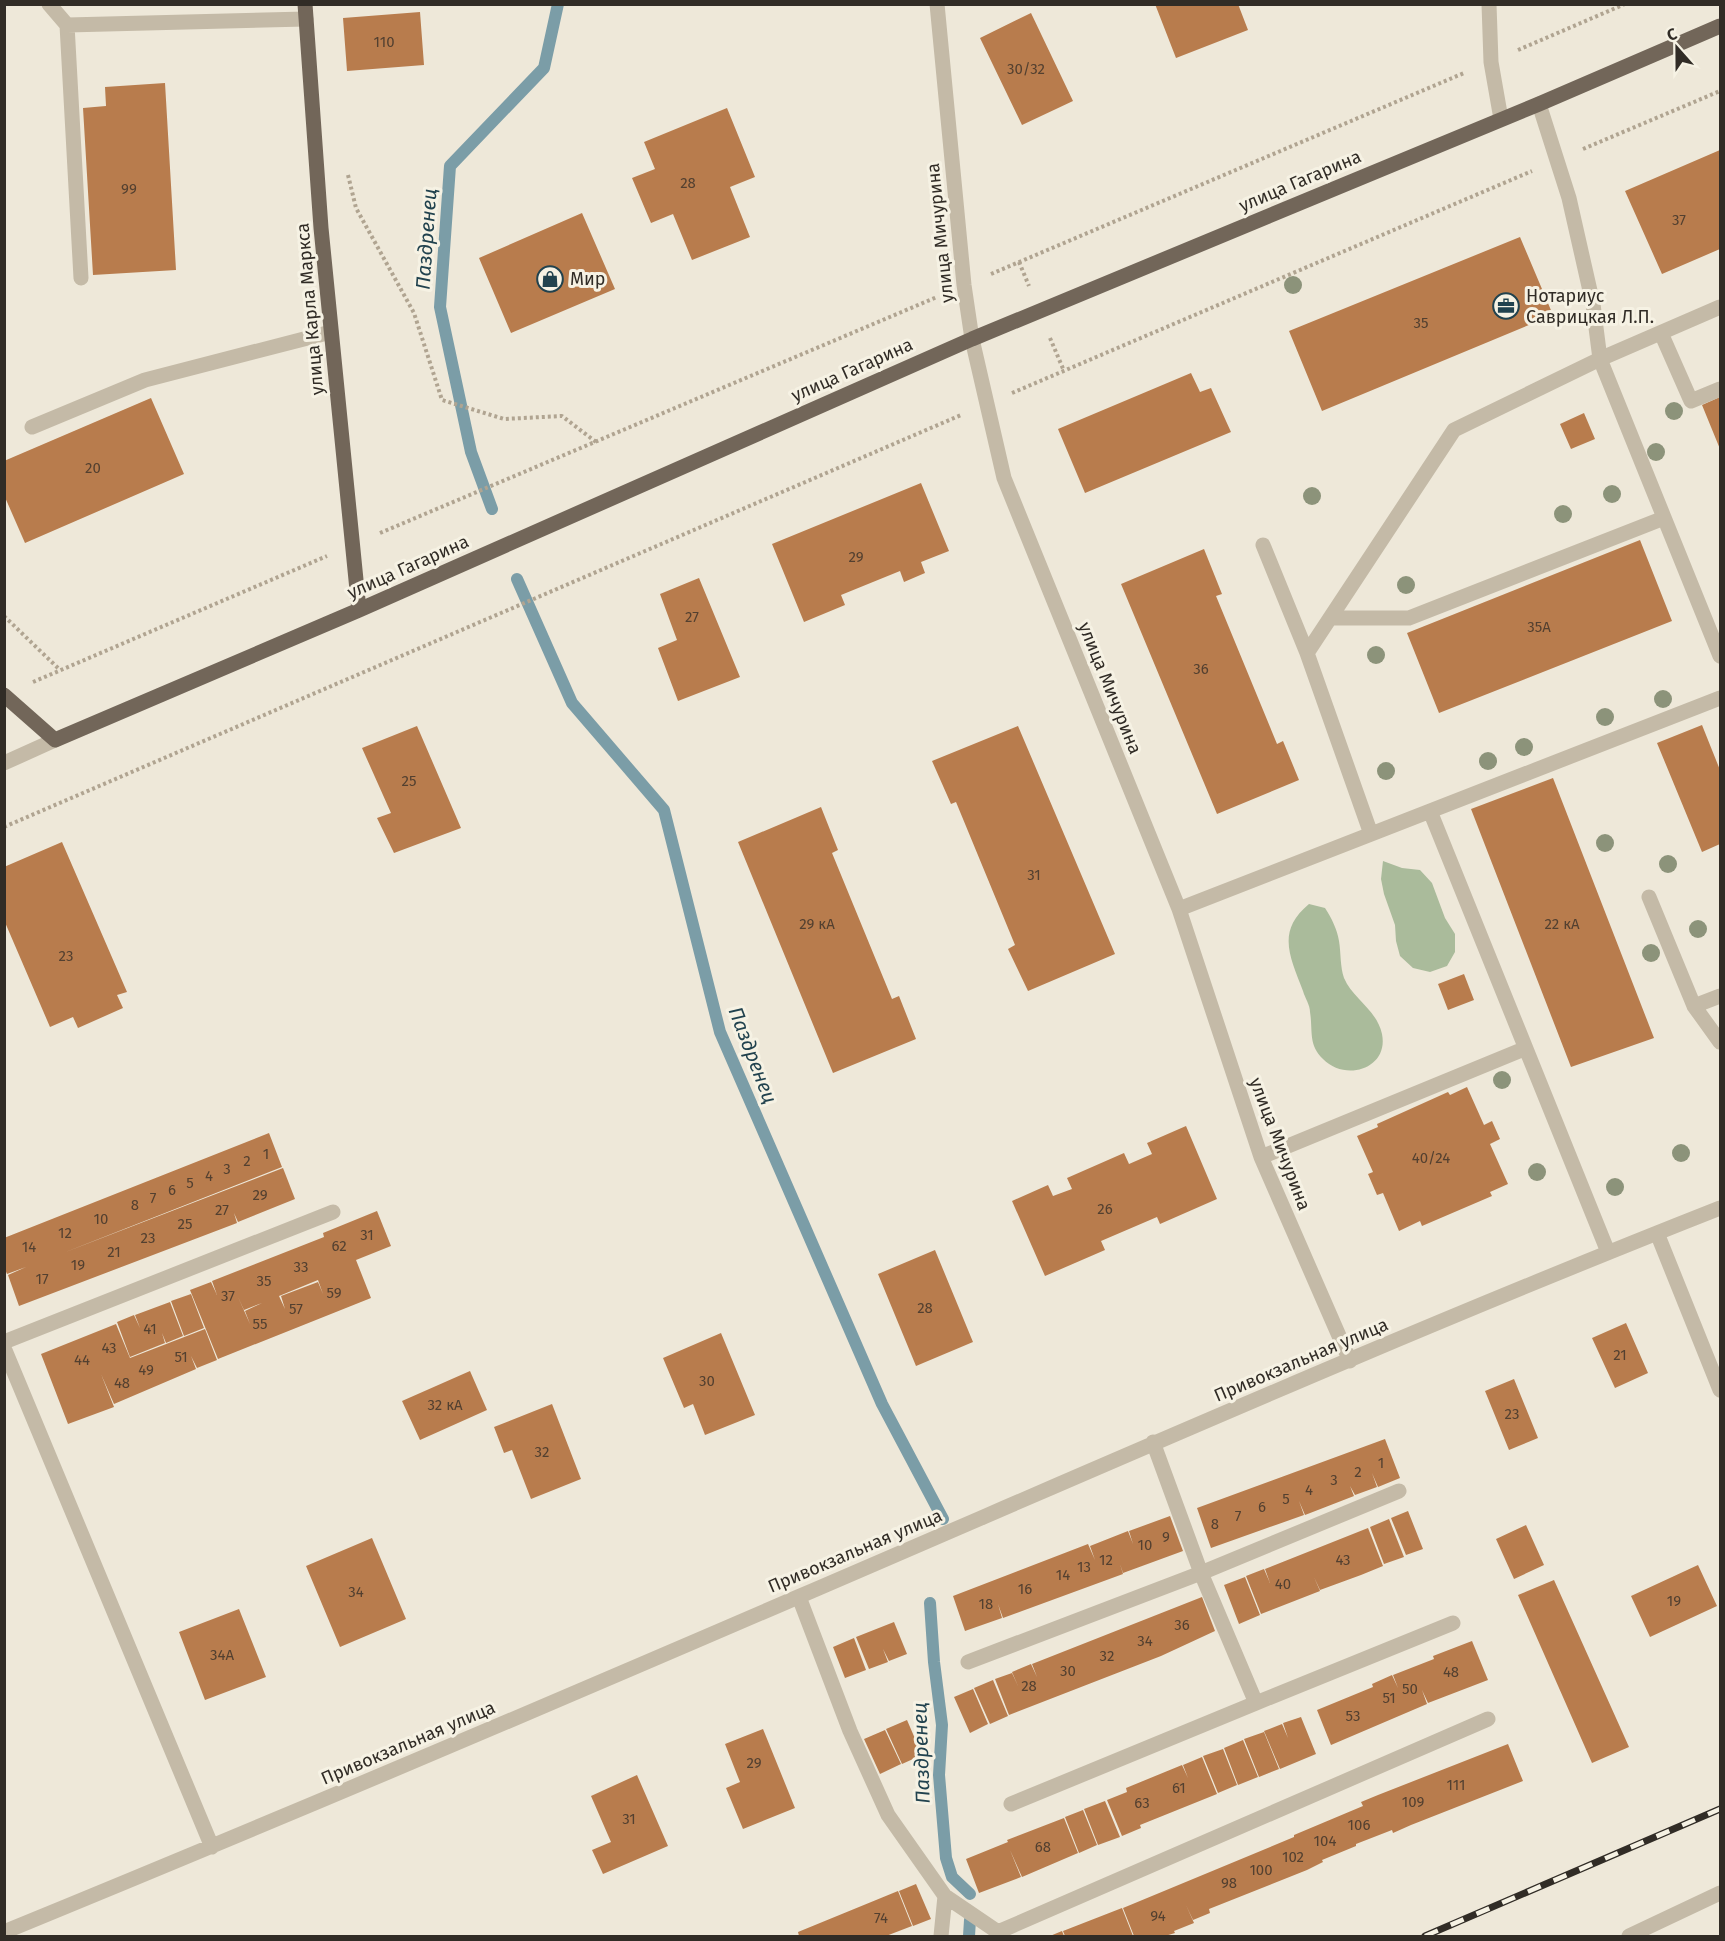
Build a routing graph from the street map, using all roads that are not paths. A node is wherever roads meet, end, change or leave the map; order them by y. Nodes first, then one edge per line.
1 (49, 4) edge
2 (937, 4) edge
3 (1489, 4) edge
4 (306, 12) edge
5 (68, 25) junction
6 (1720, 26) edge
7 (1539, 104) junction
8 (1501, 119) junction
9 (81, 278) dead end
10 (1720, 307) edge
11 (331, 332) junction
12 (1661, 333) junction
13 (972, 339) junction
14 (1599, 359) junction
15 (1720, 389) edge
16 (32, 427) dead end
17 (1664, 518) junction
18 (1263, 545) dead end
19 (359, 610) junction
20 (1330, 618) junction
21 (1307, 653) junction
22 (1720, 656) edge
23 (4, 695) edge
24 (1720, 698) edge
25 (55, 740) junction
26 (4, 763) edge
27 (1430, 811) junction
28 (1371, 834) junction
29 (1649, 897) dead end
30 (1179, 909) junction
31 (1720, 996) edge
32 (1695, 1006) junction
33 (1720, 1042) edge
34 (1524, 1049) junction
35 (1261, 1157) junction
36 (1720, 1208) edge
37 (333, 1212) dead end
38 (1657, 1233) junction
39 (1608, 1252) junction
40 (4, 1342) edge
41 (4, 1348) edge
42 (1350, 1361) junction
43 (1720, 1390) edge
44 (1153, 1443) junction
45 (1399, 1491) dead end
46 (1201, 1573) junction
47 (799, 1597) junction
48 (1453, 1623) dead end
49 (968, 1662) dead end
50 (1256, 1702) junction
51 (1488, 1719) dead end
52 (1011, 1804) dead end
53 (212, 1847) junction
54 (1720, 1893) edge
55 (945, 1896) junction
56 (4, 1932) edge
57 (941, 1936) edge
58 (1629, 1936) edge

1 - 5 street
2 - 13 street, улица Мичурина
3 - 8 street
4 - 5 street
4 - 11 main road, улица Карла Маркса
5 - 9 street
6 - 7 main road, улица Гагарина
7 - 8 main road, улица Гагарина
7 - 14 street
8 - 13 main road, улица Гагарина
10 - 12 street
11 - 16 street
11 - 19 main road, улица Карла Маркса
12 - 14 street
12 - 15 street
13 - 19 main road, улица Гагарина
13 - 30 street, улица Мичурина
14 - 17 street
14 - 20 street
17 - 20 street
17 - 22 street
18 - 21 street
19 - 25 main road, улица Гагарина
20 - 21 street
21 - 28 street
23 - 25 main road
24 - 27 street
25 - 26 street, улица Гагарина
27 - 28 street
27 - 34 street
28 - 30 street
29 - 32 street
30 - 35 street, улица Мичурина
31 - 32 street
32 - 33 street
34 - 35 street
34 - 39 street
35 - 42 street, улица Мичурина
36 - 38 street, Привокзальная улица
37 - 40 street
38 - 39 street, Привокзальная улица
38 - 43 street
39 - 42 street, Привокзальная улица
41 - 53 street
42 - 44 street, Привокзальная улица
44 - 46 street
44 - 47 street, Привокзальная улица
45 - 46 street
46 - 49 street
46 - 50 street
47 - 53 street, Привокзальная улица
47 - 55 street
48 - 50 street
50 - 52 street
51 - 55 street
53 - 56 street, Привокзальная улица
54 - 58 street
55 - 57 street

